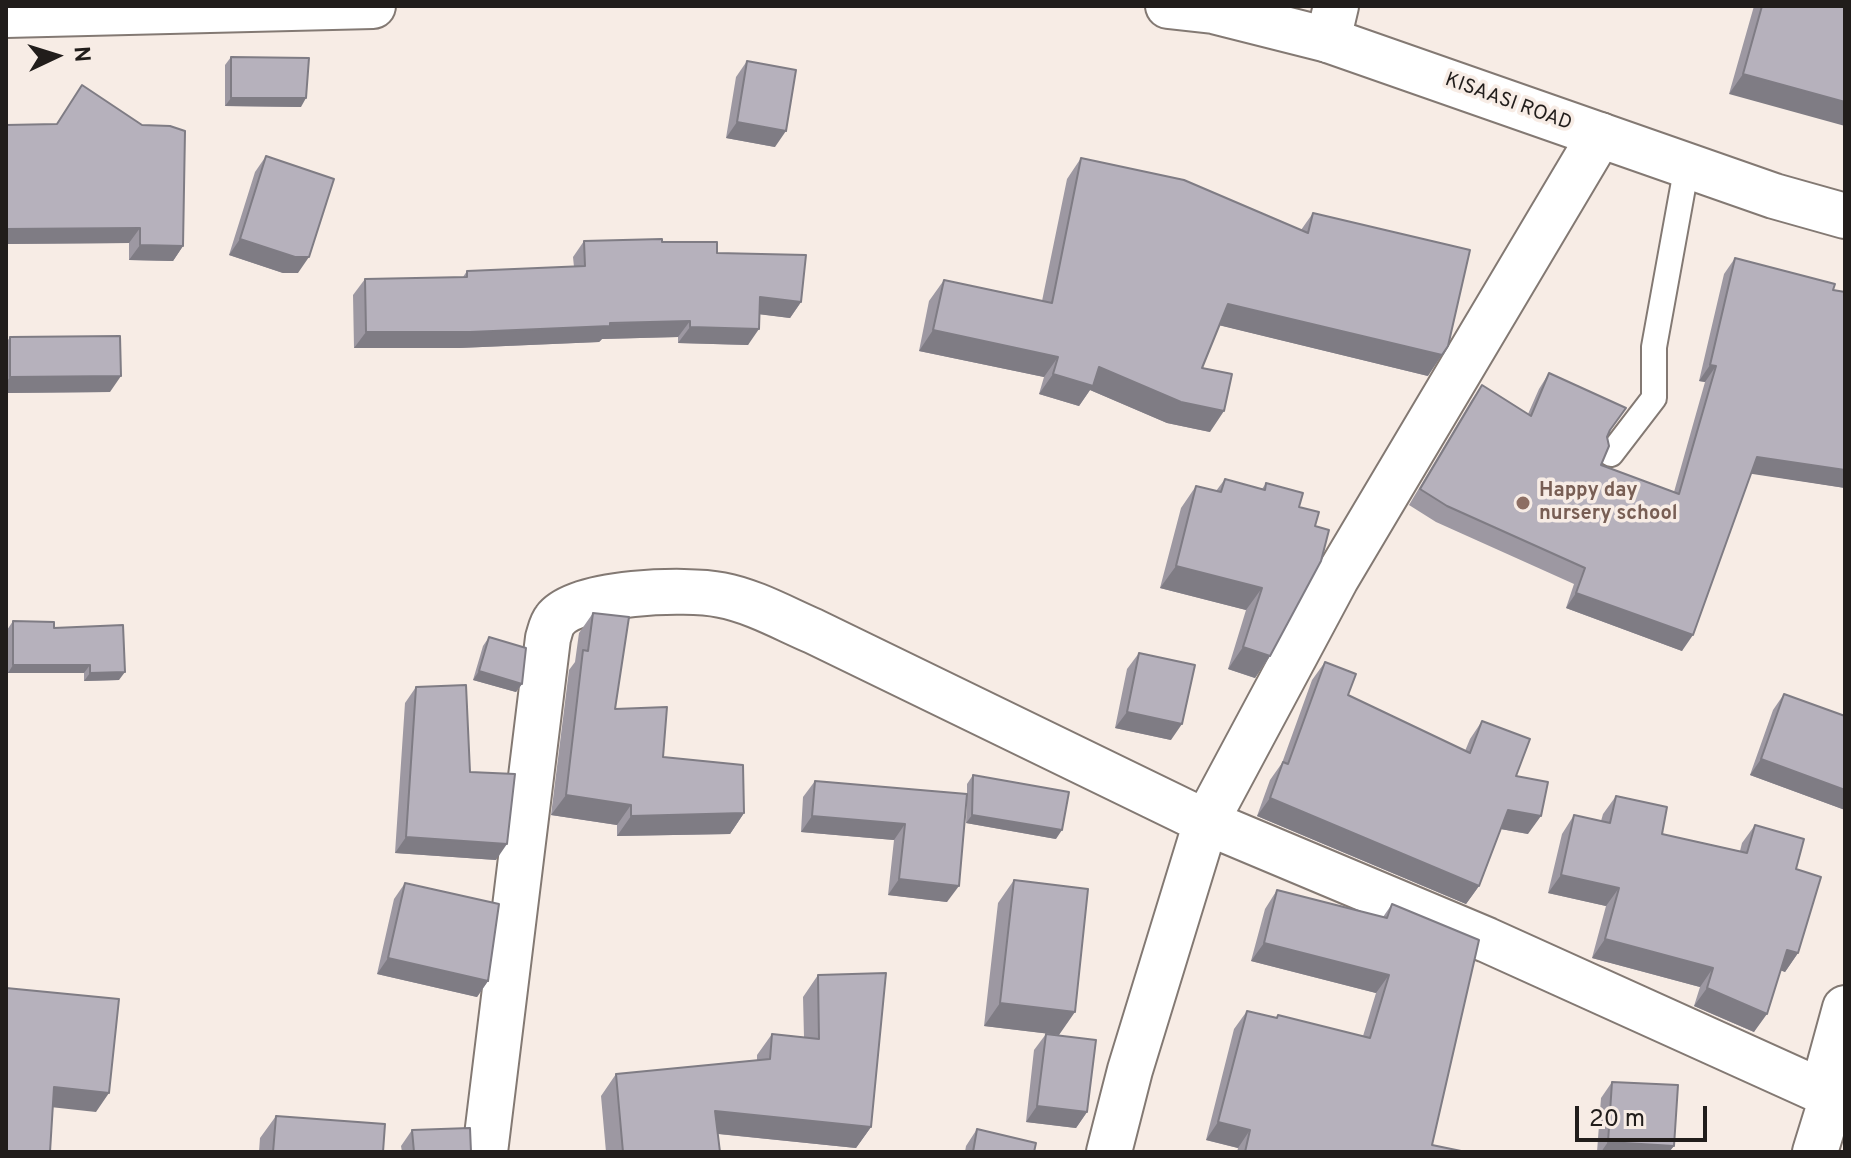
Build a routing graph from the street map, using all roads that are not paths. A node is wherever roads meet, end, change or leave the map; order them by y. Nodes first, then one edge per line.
1 (370, 6) edge
2 (1168, 6) edge
3 (6, 15) edge
4 (1332, 23) edge
5 (1600, 135) junction
6 (1687, 165) junction
7 (1845, 216) edge
8 (1611, 454) edge
9 (1206, 822) junction
10 (1845, 1008) edge
11 (1833, 1097) edge
12 (485, 1152) edge
13 (1109, 1152) edge
14 (1815, 1152) edge

1 - 3 street
2 - 4 street, KISAASI ROAD
4 - 5 street, KISAASI ROAD
5 - 6 street, KISAASI ROAD
5 - 9 street
6 - 7 street, KISAASI ROAD
6 - 8 lane
9 - 11 street
9 - 12 street
9 - 13 street
10 - 11 street
11 - 14 street

